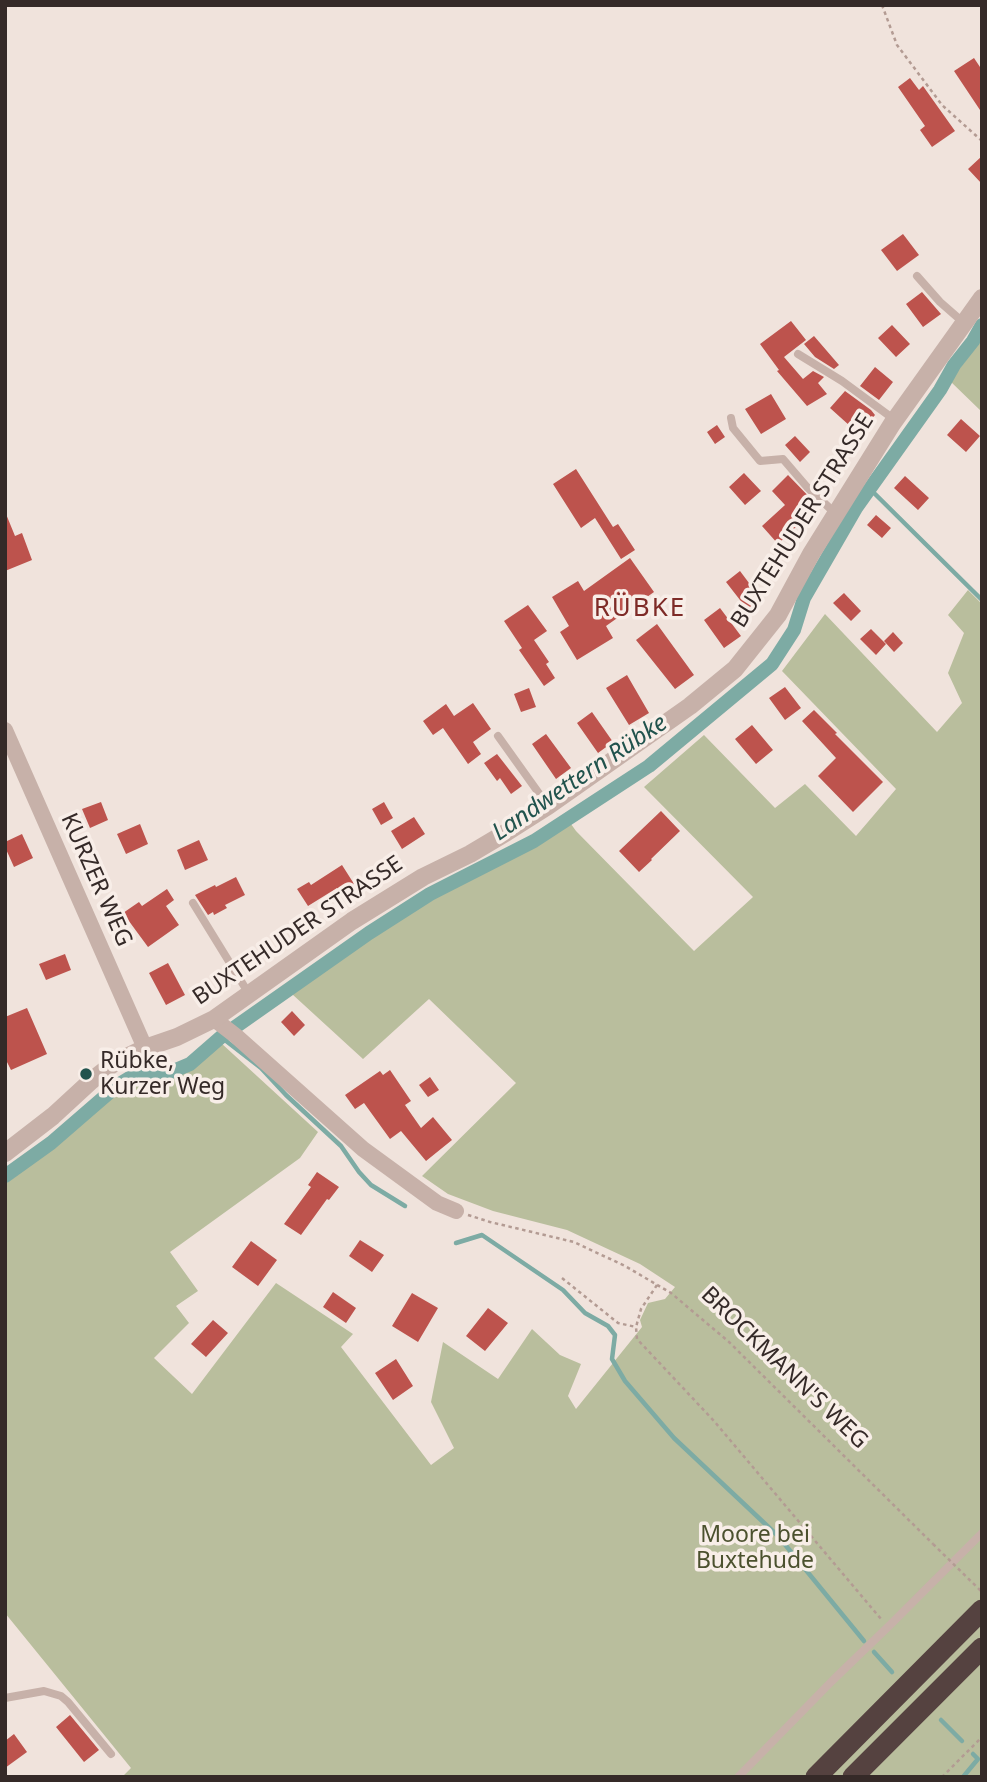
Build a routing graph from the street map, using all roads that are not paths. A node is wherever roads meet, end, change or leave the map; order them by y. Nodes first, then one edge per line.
1 (917, 276) dead end
2 (982, 298) edge
3 (964, 323) junction
4 (798, 354) dead end
5 (730, 418) dead end
6 (895, 420) junction
7 (836, 514) junction
8 (5, 730) edge
9 (498, 736) dead end
10 (548, 806) junction
11 (193, 904) dead end
12 (249, 994) junction
13 (218, 1022) junction
14 (145, 1048) junction
15 (5, 1153) edge
16 (456, 1211) road end
17 (982, 1533) edge
18 (982, 1611) edge
19 (982, 1648) edge
20 (5, 1698) edge
21 (111, 1754) dead end
22 (738, 1777) edge
23 (816, 1777) edge
24 (853, 1777) edge

1 - 3 lane
2 - 3 street, BUXTEHUDER STRASSE
3 - 6 street, BUXTEHUDER STRASSE
4 - 6 lane
5 - 7 lane
6 - 7 street, BUXTEHUDER STRASSE
7 - 10 street, BUXTEHUDER STRASSE
8 - 14 street, KURZER WEG
9 - 10 lane
10 - 12 street, BUXTEHUDER STRASSE
11 - 12 lane
12 - 13 street, BUXTEHUDER STRASSE
13 - 14 street, BUXTEHUDER STRASSE
13 - 16 street
14 - 15 street, BUXTEHUDER STRASSE
17 - 22 lane
18 - 23 highway
19 - 24 highway
20 - 21 lane

